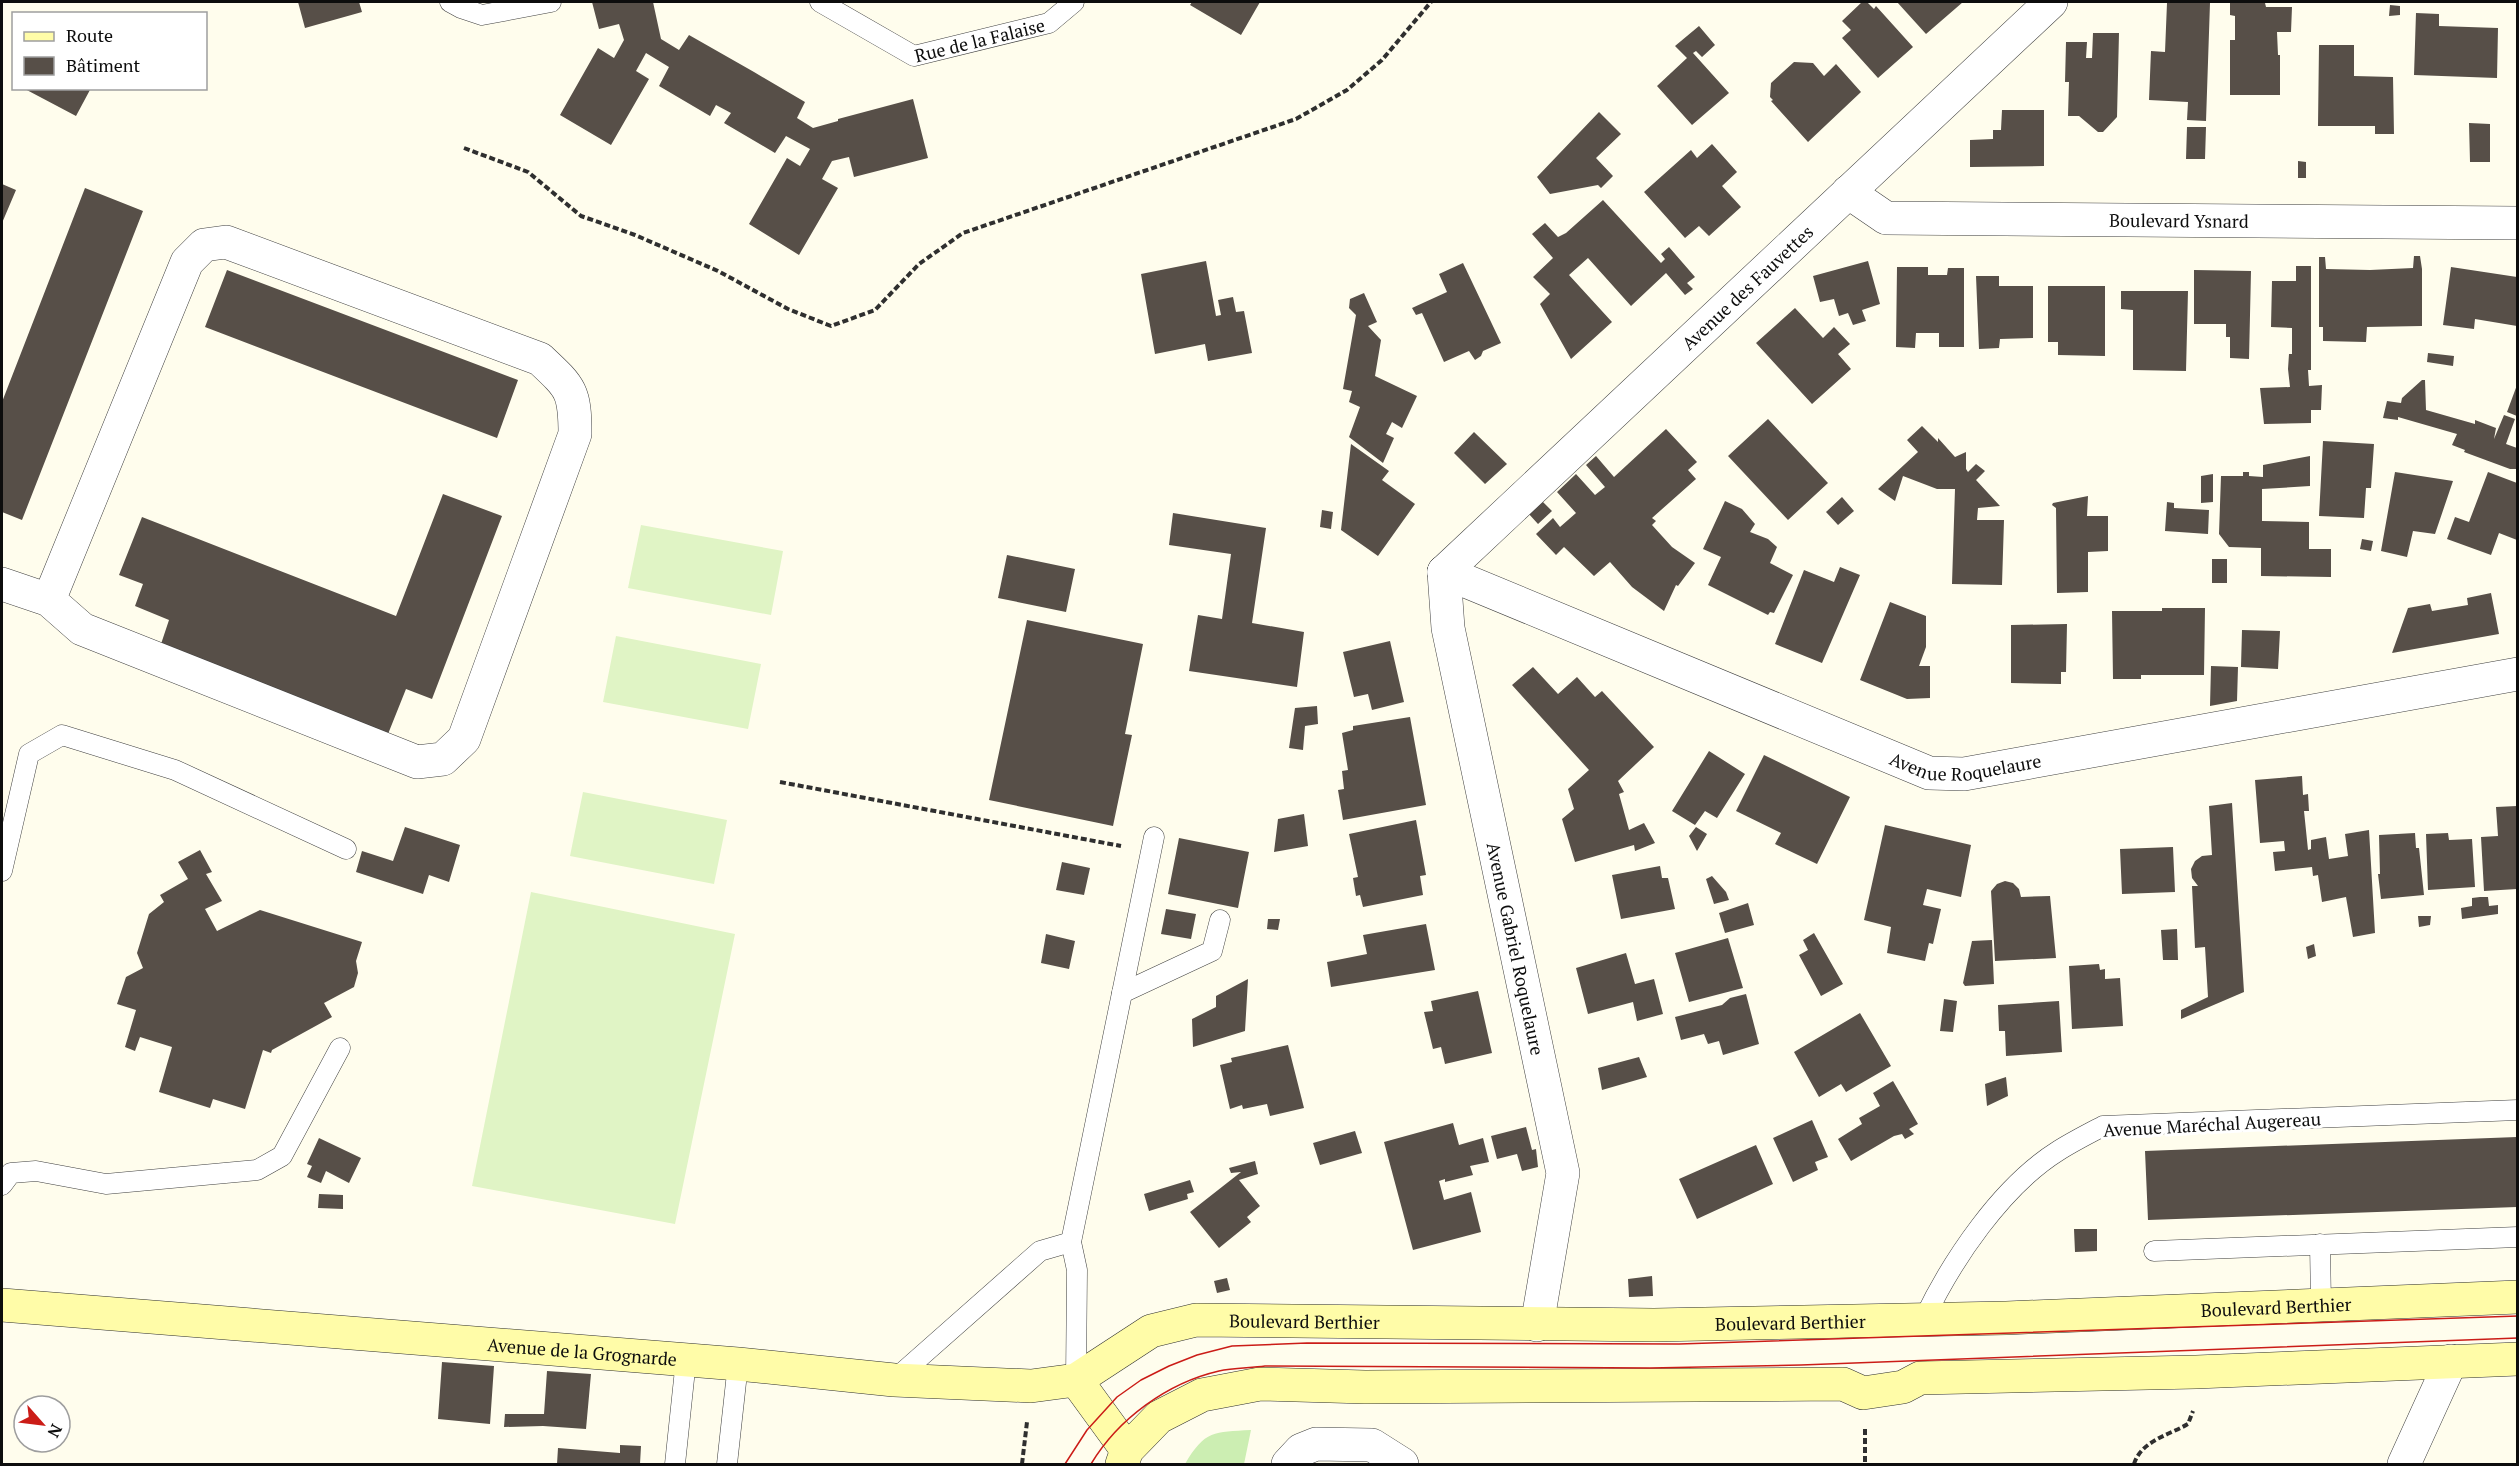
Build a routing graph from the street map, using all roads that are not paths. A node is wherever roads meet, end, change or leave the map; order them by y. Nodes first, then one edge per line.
1 (450, 2) edge
2 (551, 2) edge
3 (820, 2) edge
4 (1074, 2) edge
5 (2051, 2) edge
6 (1848, 192) junction
7 (2517, 223) edge
8 (1444, 572) junction
9 (2, 584) edge
10 (49, 600) junction
11 (2517, 674) edge
12 (1152, 844) road end
13 (346, 849) dead end
14 (2, 871) edge
15 (1220, 920) dead end
16 (1122, 993) junction
17 (340, 1047) dead end
18 (2517, 1110) edge
19 (2, 1185) edge
20 (2517, 1237) edge
21 (1071, 1242) junction
22 (2320, 1244) junction
23 (2154, 1251) dead end
24 (2517, 1297) edge
25 (2, 1305) edge
26 (2321, 1305) junction
27 (1924, 1319) junction
28 (1537, 1325) junction
29 (2517, 1359) edge
30 (686, 1360) junction
31 (2451, 1361) junction
32 (738, 1364) junction
33 (894, 1380) junction
34 (1076, 1380) junction
35 (1125, 1457) edge
36 (675, 1464) edge
37 (727, 1464) edge
38 (1288, 1464) edge
39 (1402, 1464) edge
40 (2404, 1464) edge

1 - 2 lane
3 - 4 lane, Rue de la Falaise
5 - 6 street, Avenue des Fauvettes
6 - 7 street, Boulevard Ysnard
6 - 8 street, Avenue des Fauvettes
8 - 11 street, Avenue Roquelaure
8 - 28 street, Avenue Gabriel Roquelaure
9 - 10 street
10 - 10 street
12 - 16 lane
13 - 14 lane
15 - 16 lane
16 - 21 lane
17 - 19 lane
18 - 27 lane, Avenue Maréchal Augereau
20 - 22 lane
21 - 33 lane
21 - 34 lane
22 - 23 lane
22 - 26 lane
24 - 26 street, Boulevard Berthier
25 - 30 street, Avenue de la Grognarde
26 - 27 street, Boulevard Berthier
27 - 28 street, Boulevard Berthier
28 - 34 street, Boulevard Berthier
29 - 31 street
30 - 32 street, Avenue de la Grognarde
30 - 36 lane
31 - 35 street
31 - 40 street
32 - 33 street, Avenue de la Grognarde
32 - 37 lane
33 - 34 street, Avenue de la Grognarde
34 - 35 street
38 - 39 street

